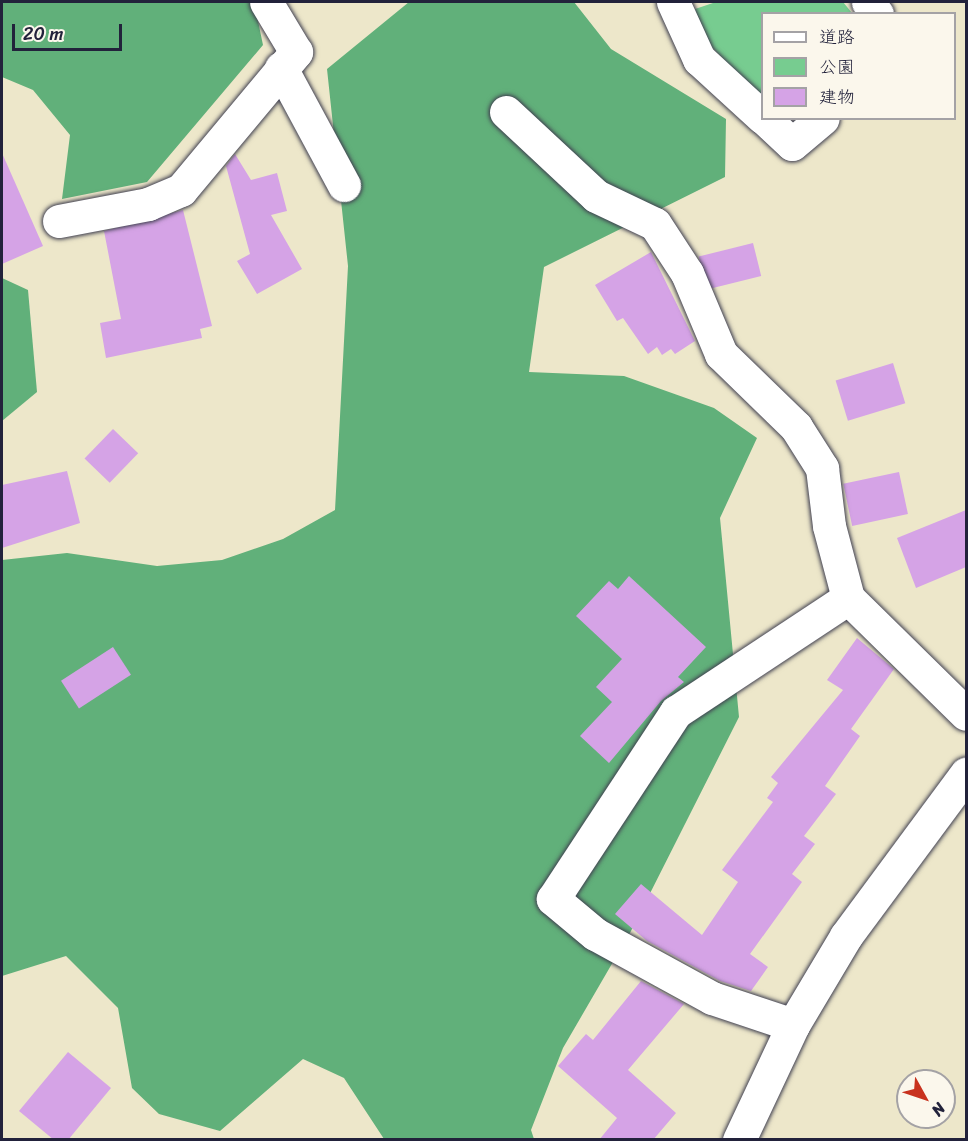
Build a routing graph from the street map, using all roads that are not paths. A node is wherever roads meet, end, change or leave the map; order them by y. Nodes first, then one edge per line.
1 (266, 2) edge
2 (673, 2) edge
3 (281, 68) junction
4 (506, 112) dead end
5 (761, 116) edge
6 (765, 120) edge
7 (822, 120) edge
8 (344, 185) dead end
9 (59, 221) dead end
10 (848, 598) junction
11 (966, 714) edge
12 (966, 774) edge
13 (793, 1025) junction
14 (739, 1140) edge

1 - 3 street
2 - 5 street
3 - 8 street
3 - 9 street
4 - 10 street
6 - 7 street
10 - 11 street
10 - 13 street
12 - 13 street
13 - 14 street

